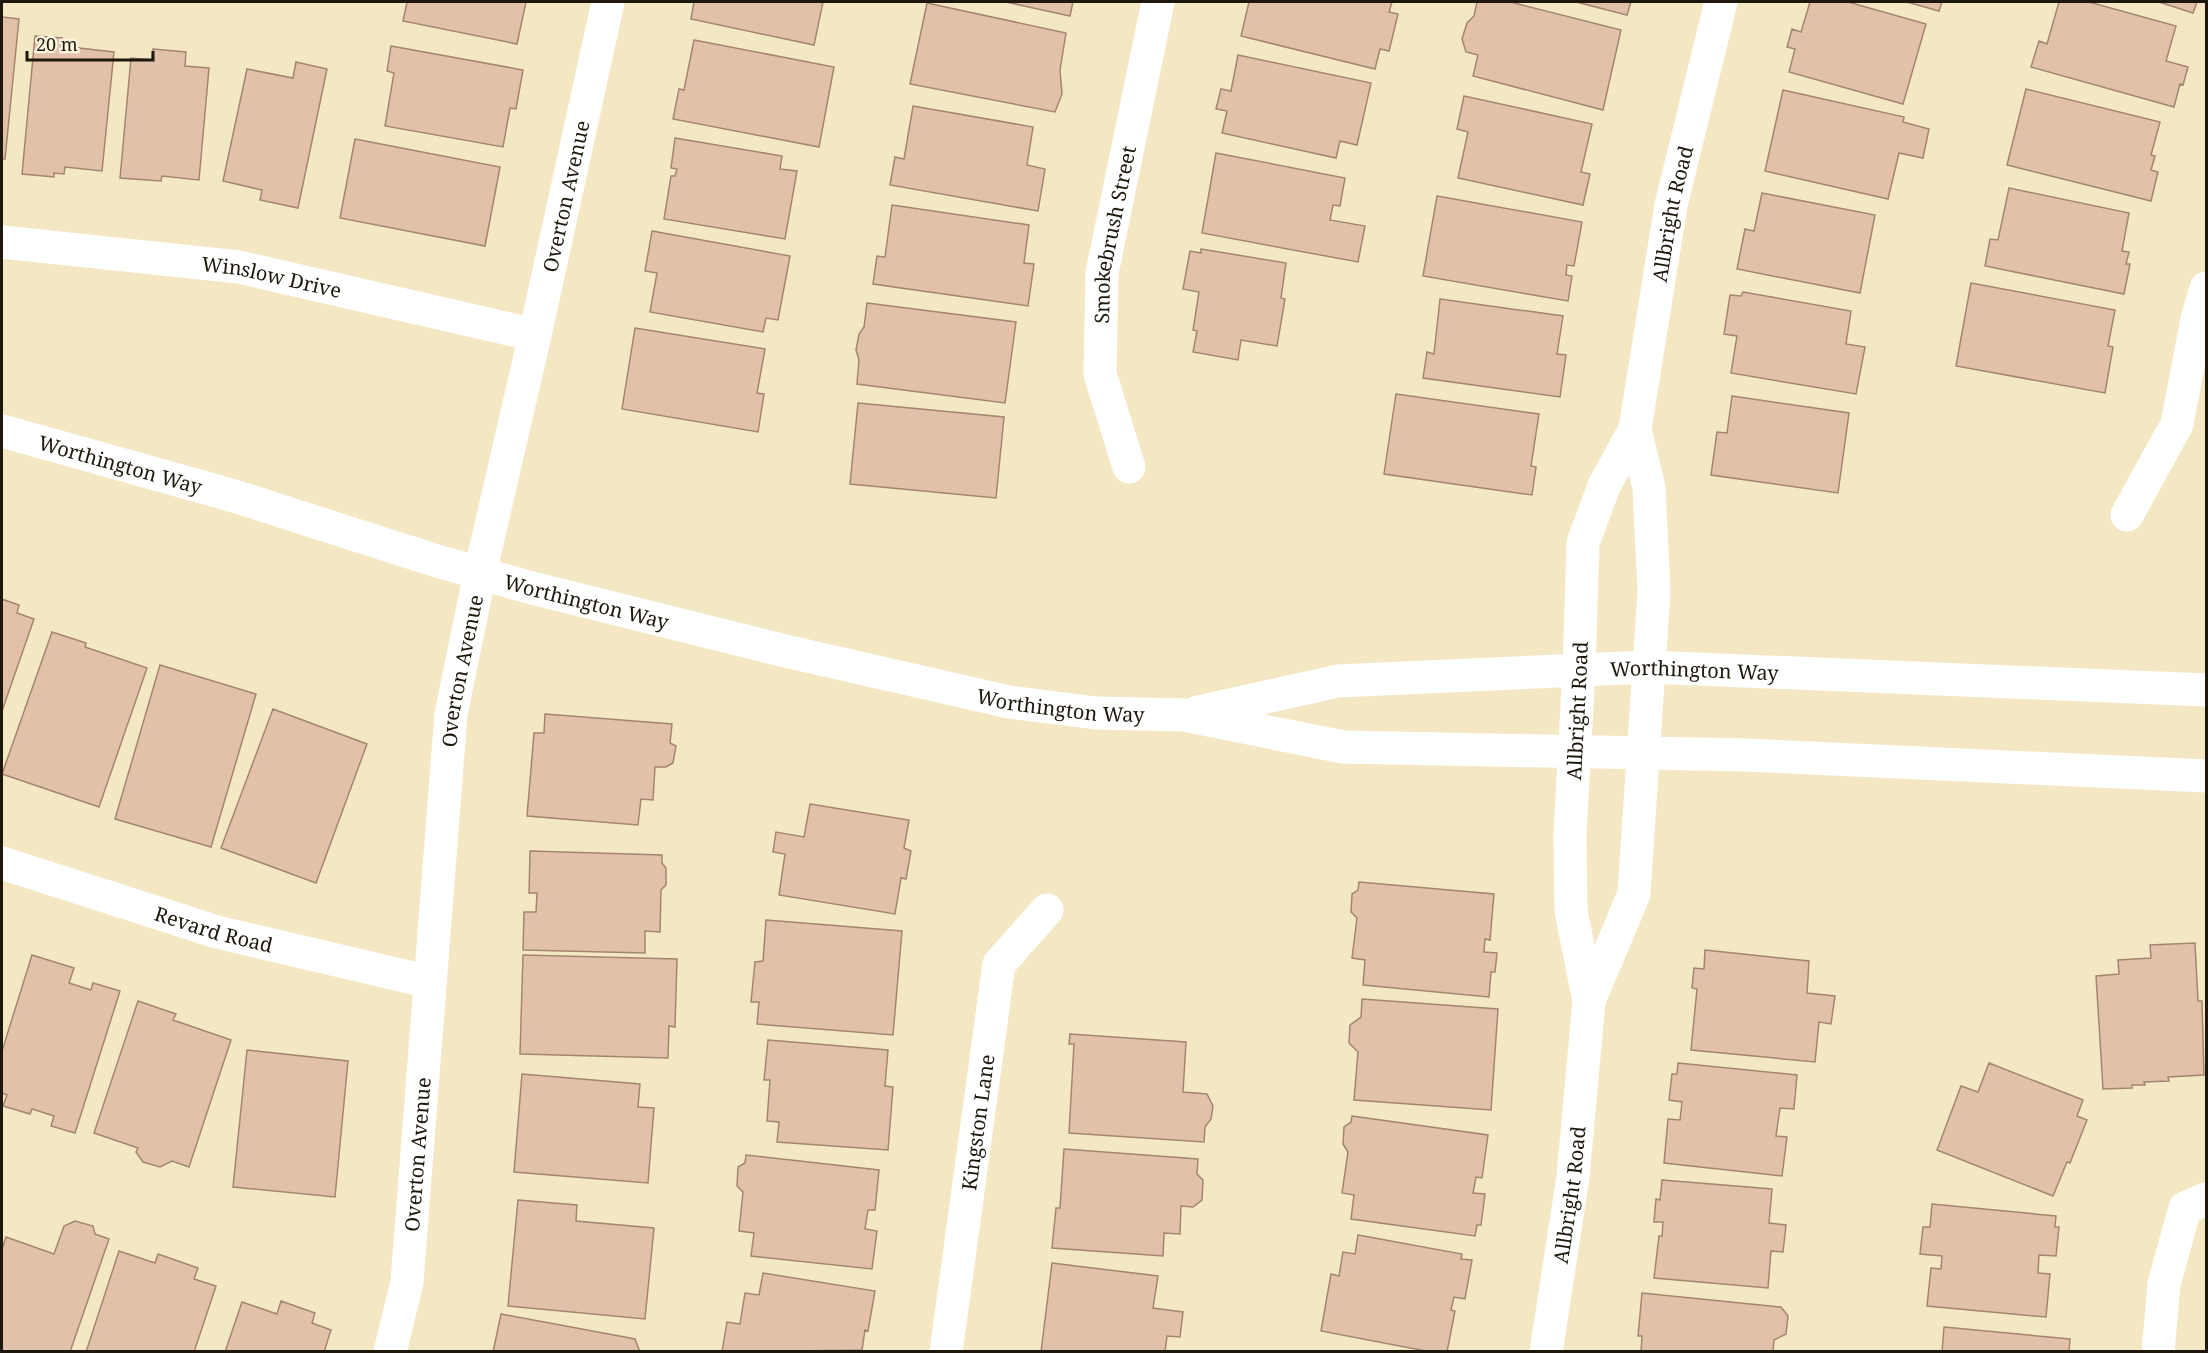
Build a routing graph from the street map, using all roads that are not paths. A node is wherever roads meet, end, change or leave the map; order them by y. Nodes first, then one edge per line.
1 (608, 2) edge
2 (1158, 2) edge
3 (1721, 2) edge
4 (2, 242) edge
5 (2206, 288) edge
6 (536, 335) junction
7 (1635, 429) junction
8 (2, 431) edge
9 (1129, 467) dead end
10 (2127, 515) dead end
11 (480, 573) junction
12 (1648, 667) junction
13 (1579, 669) junction
14 (2206, 690) edge
15 (1184, 715) junction
16 (1574, 753) junction
17 (1643, 754) junction
18 (2206, 776) edge
19 (2, 862) edge
20 (1047, 910) dead end
21 (430, 982) junction
22 (1589, 1001) junction
23 (2196, 1203) edge
24 (390, 1352) edge
25 (946, 1352) edge
26 (1546, 1352) edge
27 (2158, 1352) edge

1 - 6 street, Overton Avenue
2 - 9 street, Smokebrush Street
3 - 7 street, Allbright Road
4 - 6 street, Winslow Drive
5 - 10 street
6 - 11 street, Overton Avenue
7 - 12 street, Allbright Road
7 - 13 street, Allbright Road
8 - 11 street, Worthington Way
11 - 15 street, Worthington Way
11 - 21 street, Overton Avenue
12 - 13 street, Worthington Way
12 - 14 street, Worthington Way
12 - 17 street, Allbright Road
13 - 15 street, Worthington Way
13 - 16 street, Allbright Road
15 - 16 street, Worthington Way
16 - 17 street, Worthington Way
16 - 22 street, Allbright Road
17 - 18 street, Worthington Way
17 - 22 street, Allbright Road
19 - 21 street, Revard Road
20 - 25 street, Kingston Lane
21 - 24 street, Overton Avenue
22 - 26 street, Allbright Road
23 - 27 street

